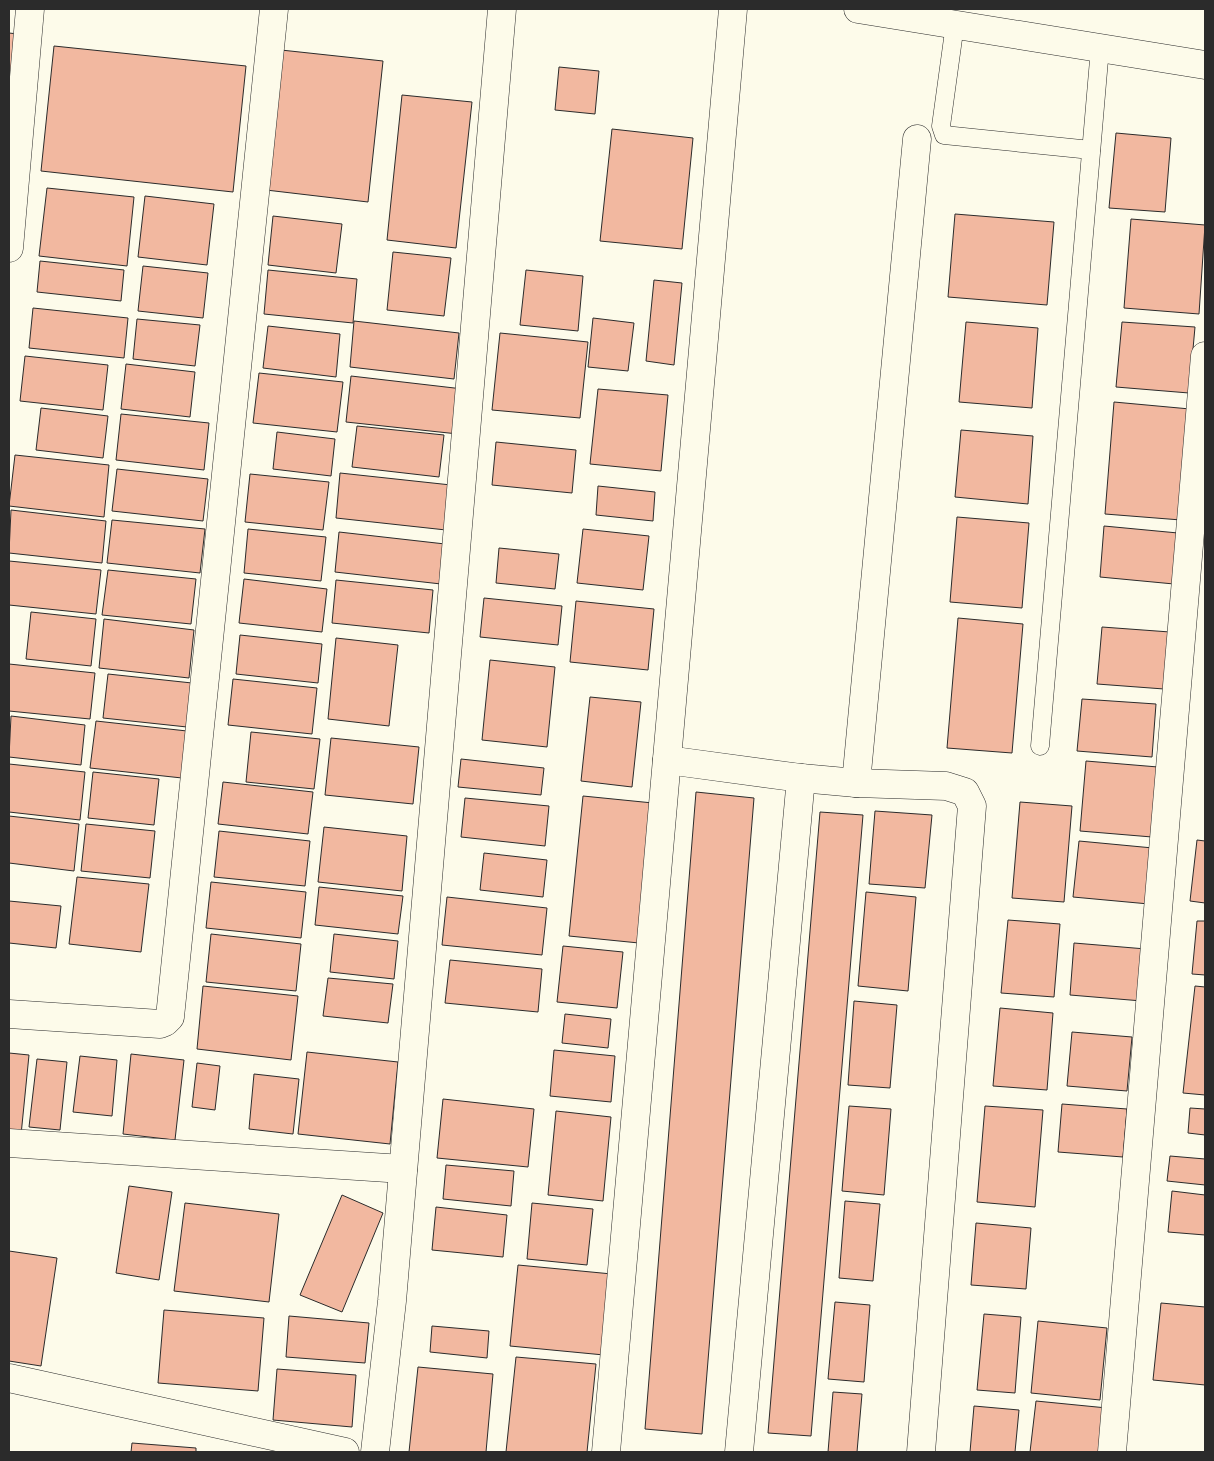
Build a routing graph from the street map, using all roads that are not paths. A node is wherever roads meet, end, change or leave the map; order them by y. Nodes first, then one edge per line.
1 (30, 9) edge
2 (274, 9) edge
3 (502, 9) edge
4 (733, 9) edge
5 (858, 9) edge
6 (955, 24) junction
7 (1100, 48) junction
8 (1205, 66) edge
9 (916, 138) dead end
10 (1091, 150) junction
11 (9, 248) edge
12 (1205, 356) edge
13 (1040, 746) dead end
14 (668, 760) junction
15 (800, 778) junction
16 (856, 783) junction
17 (9, 1014) edge
18 (9, 1143) edge
19 (403, 1169) junction
20 (9, 1378) edge
21 (345, 1452) edge
22 (375, 1452) edge
23 (606, 1452) edge
24 (739, 1452) edge
25 (921, 1452) edge
26 (1112, 1452) edge

1 - 11 street
2 - 17 street
3 - 19 street
4 - 14 street
5 - 6 street
6 - 7 street
6 - 10 lane
7 - 8 street
7 - 10 lane
9 - 16 street
10 - 13 lane
12 - 26 street
14 - 15 street
14 - 23 street
15 - 16 street
15 - 24 street
16 - 25 street
18 - 19 street
19 - 22 street
20 - 21 street

